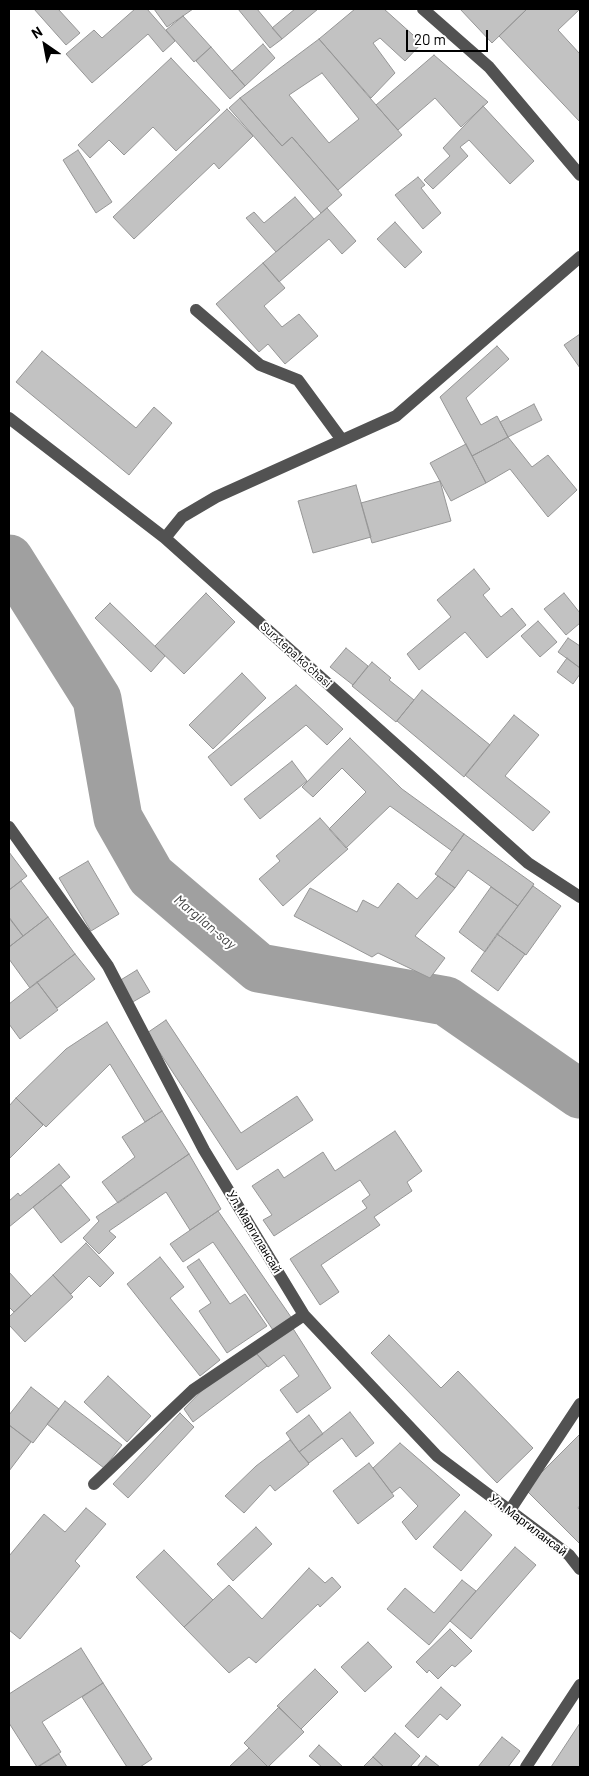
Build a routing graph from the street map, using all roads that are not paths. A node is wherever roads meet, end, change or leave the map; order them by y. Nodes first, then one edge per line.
1 (423, 9) edge
2 (580, 175) edge
3 (580, 257) edge
4 (196, 310) dead end
5 (9, 418) edge
6 (342, 440) junction
7 (165, 538) junction
8 (9, 827) edge
9 (580, 897) edge
10 (304, 1315) junction
11 (580, 1404) edge
12 (94, 1484) dead end
13 (510, 1510) junction
14 (580, 1570) edge
15 (580, 1685) edge
16 (526, 1767) edge

1 - 2 street
3 - 6 street
4 - 6 street
5 - 7 street, Surxtepa koʻchasi
6 - 7 street
7 - 9 street, Surxtepa koʻchasi
8 - 10 street, Ул. Маргилансай
10 - 12 street
10 - 13 street, Ул. Маргилансай
11 - 13 street
13 - 14 street, Ул. Маргилансай
15 - 16 street

